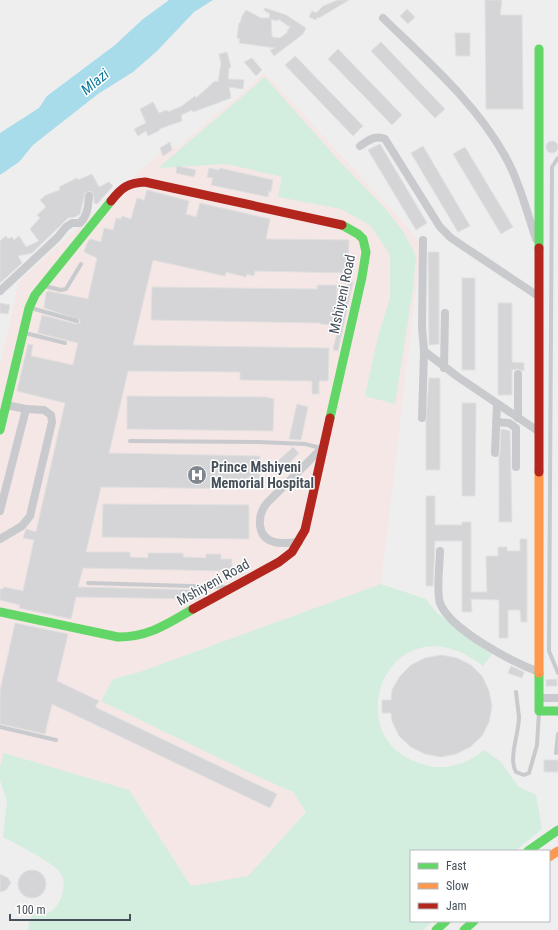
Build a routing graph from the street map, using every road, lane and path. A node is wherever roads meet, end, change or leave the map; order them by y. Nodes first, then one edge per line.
1 (383, 18) dead end
2 (539, 49) dead end
3 (360, 146) dead end
4 (558, 158) edge
5 (89, 196) dead end
6 (423, 240) dead end
7 (538, 243) junction
8 (81, 264) dead end
9 (41, 286) junction
10 (0, 291) edge
11 (538, 296) junction
12 (29, 308) junction
13 (445, 313) dead end
14 (77, 321) dead end
15 (23, 332) junction
16 (65, 343) dead end
17 (424, 351) junction
18 (444, 368) junction
19 (518, 374) dead end
20 (497, 404) junction
21 (6, 405) junction
22 (26, 409) junction
23 (422, 418) dead end
24 (518, 418) junction
25 (496, 422) junction
26 (0, 430) edge
27 (538, 431) junction
28 (130, 441) dead end
29 (323, 447) junction
30 (494, 453) dead end
31 (516, 467) dead end
32 (0, 511) edge
33 (0, 539) edge
34 (299, 542) junction
35 (440, 551) dead end
36 (88, 583) dead end
37 (232, 587) junction
38 (0, 612) edge
39 (540, 672) junction
40 (558, 673) edge
41 (516, 692) dead end
42 (540, 698) junction
43 (558, 698) edge
44 (540, 711) junction
45 (558, 711) edge
46 (0, 727) edge
47 (558, 734) edge
48 (56, 740) dead end
49 (556, 753) dead end
50 (558, 830) edge
51 (529, 850) edge
52 (445, 922) edge
53 (473, 922) edge
54 (436, 930) edge
55 (464, 930) edge

1 - 7 street
2 - 7 street
3 - 11 street
4 - 40 lane
5 - 10 street
6 - 17 street
7 - 11 street
8 - 9 lane
9 - 12 street, Mshiyeni Road
9 - 29 street, Mshiyeni Road
11 - 27 street
12 - 14 lane
12 - 15 street, Mshiyeni Road
13 - 18 street
15 - 16 lane
15 - 21 street, Mshiyeni Road
17 - 18 street
17 - 23 street
18 - 20 street
19 - 24 street
20 - 24 street
20 - 25 street
21 - 22 street
21 - 26 street, Mshiyeni Road
22 - 32 street
22 - 33 street
24 - 27 street
25 - 30 street
25 - 31 street
27 - 39 street
28 - 29 lane
29 - 34 street, Mshiyeni Road
29 - 34 street
34 - 37 street, Mshiyeni Road
35 - 39 street
36 - 37 lane
37 - 38 street, Mshiyeni Road
39 - 42 street
41 - 44 lane
42 - 43 street
42 - 44 street
44 - 45 street
46 - 48 lane
47 - 49 lane
50 - 51 street
52 - 54 street
53 - 55 street

